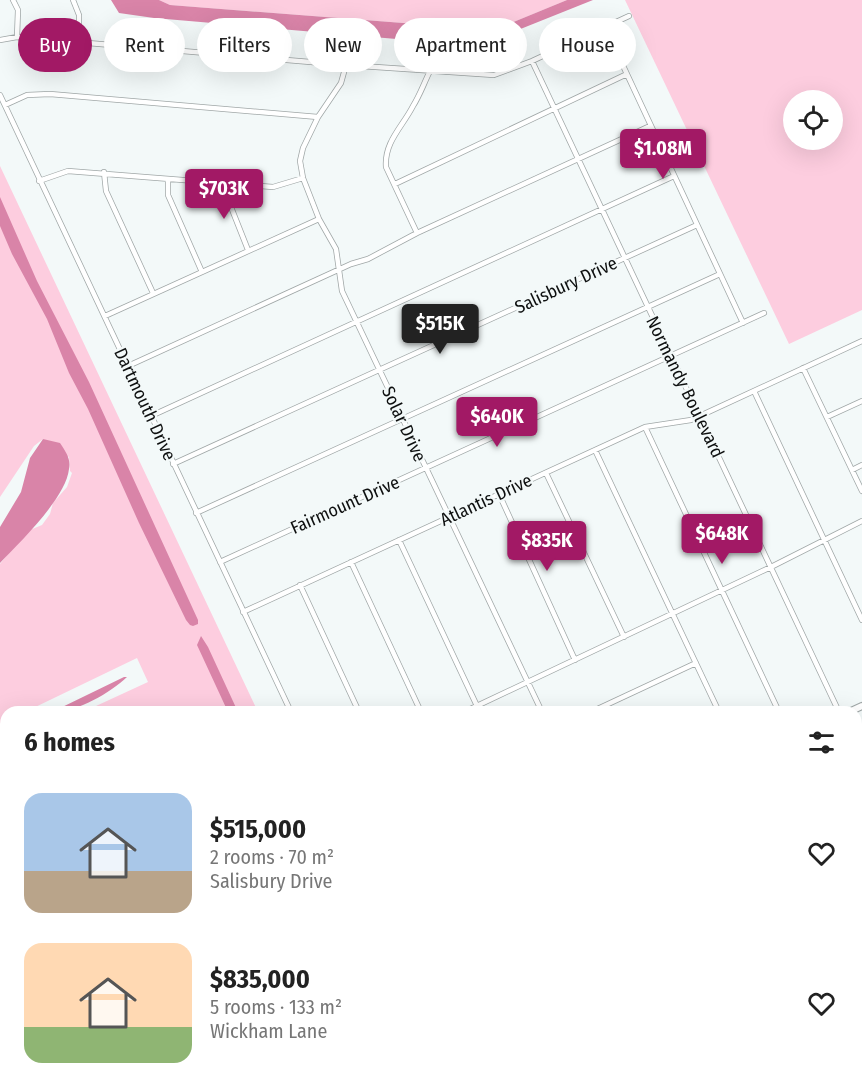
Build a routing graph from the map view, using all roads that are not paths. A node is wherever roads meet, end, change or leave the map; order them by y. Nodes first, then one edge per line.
1 (13, 0) edge
2 (73, 0) edge
3 (629, 16) dead end
4 (79, 18) edge
5 (624, 18) edge
6 (17, 37) joint
7 (0, 40) edge
8 (92, 44) edge
9 (539, 58) edge
10 (532, 61) junction
11 (304, 62) edge
12 (527, 63) edge
13 (344, 72) edge
14 (430, 72) edge
15 (446, 72) edge
16 (502, 72) edge
17 (627, 74) joint
18 (0, 95) edge
19 (5, 105) junction
20 (554, 108) junction
21 (318, 117) junction
22 (650, 126) junction
23 (578, 159) junction
24 (104, 172) junction
25 (674, 176) junction
26 (303, 178) junction
27 (168, 179) junction
28 (39, 181) junction
29 (226, 183) junction
30 (395, 184) junction
31 (602, 210) junction
32 (320, 219) junction
33 (697, 225) junction
34 (417, 233) junction
35 (248, 250) junction
36 (624, 259) junction
37 (338, 270) junction
38 (202, 272) junction
39 (720, 274) junction
40 (153, 293) junction
41 (647, 308) junction
42 (764, 314) dead end
43 (105, 316) junction
44 (356, 322) junction
45 (743, 323) junction
46 (862, 341) edge
47 (670, 356) junction
48 (128, 366) junction
49 (803, 369) junction
50 (379, 371) junction
51 (754, 391) junction
52 (862, 401) edge
53 (151, 416) junction
54 (700, 416) junction
55 (826, 417) junction
56 (402, 420) junction
57 (645, 427) junction
58 (595, 450) junction
59 (173, 464) junction
60 (862, 465) edge
61 (425, 468) junction
62 (852, 470) junction
63 (546, 472) junction
64 (862, 491) edge
65 (499, 494) junction
66 (196, 513) junction
67 (450, 517) junction
68 (862, 521) edge
69 (824, 539) junction
70 (399, 540) junction
71 (220, 562) junction
72 (351, 562) junction
73 (771, 567) junction
74 (300, 585) junction
75 (722, 590) junction
76 (243, 612) junction
77 (673, 613) junction
78 (862, 620) edge
79 (624, 637) junction
80 (575, 660) junction
81 (696, 663) junction
82 (528, 682) junction
83 (288, 706) edge
84 (356, 706) edge
85 (418, 706) edge
86 (477, 706) joint
87 (539, 706) edge
88 (604, 706) edge
89 (715, 706) edge
90 (776, 706) edge
91 (836, 706) edge

1 - 6 street
2 - 4 street
3 - 5 street
6 - 7 street
8 - 11 street
9 - 10 street
10 - 12 street
10 - 20 street, Normandy Boulevard
13 - 21 street, Solar Drive
14 - 30 street
15 - 16 street
17 - 20 street
17 - 22 street
18 - 19 street, Dartmouth Drive
19 - 21 street
19 - 28 street, Dartmouth Drive
20 - 23 street, Normandy Boulevard
20 - 30 street
21 - 26 street, Solar Drive
22 - 23 street
22 - 25 street
23 - 31 street, Normandy Boulevard
23 - 34 street
24 - 27 street
24 - 28 street
24 - 40 street
25 - 31 street
25 - 33 street
26 - 29 street
26 - 32 street, Solar Drive
27 - 29 street
27 - 38 street
28 - 43 street, Dartmouth Drive
29 - 35 street
30 - 34 street
31 - 36 street, Normandy Boulevard
31 - 44 street
32 - 35 street
32 - 37 street, Solar Drive
33 - 36 street, Salisbury Drive
33 - 39 street
34 - 37 street
35 - 38 street
36 - 41 street, Normandy Boulevard
36 - 50 street, Salisbury Drive
37 - 44 street, Solar Drive
37 - 48 street
38 - 40 street
39 - 41 street
39 - 45 street
40 - 43 street
41 - 47 street, Normandy Boulevard
41 - 56 street
42 - 45 street, Fairmount Drive
43 - 48 street, Dartmouth Drive
44 - 50 street, Solar Drive
44 - 53 street
45 - 47 street, Fairmount Drive
46 - 49 street, Atlantis Drive
47 - 54 street, Normandy Boulevard
47 - 61 street, Fairmount Drive
48 - 53 street, Dartmouth Drive
49 - 51 street, Atlantis Drive
49 - 55 street
50 - 56 street, Solar Drive
50 - 59 street, Salisbury Drive
51 - 54 street, Atlantis Drive
51 - 69 street
52 - 55 street
53 - 59 street, Dartmouth Drive
54 - 57 street, Atlantis Drive
54 - 73 street, Normandy Boulevard
55 - 62 street
56 - 61 street, Solar Drive
56 - 66 street
57 - 58 street, Atlantis Drive
57 - 75 street
58 - 63 street, Atlantis Drive
58 - 77 street
59 - 66 street, Dartmouth Drive
60 - 62 street
61 - 67 street, Solar Drive
61 - 71 street, Fairmount Drive
62 - 64 street
63 - 65 street, Atlantis Drive
63 - 79 street
65 - 67 street, Atlantis Drive
65 - 80 street
66 - 71 street, Dartmouth Drive
67 - 70 street, Atlantis Drive
67 - 82 street, Solar Drive
68 - 69 street
69 - 73 street
69 - 78 street
70 - 72 street, Atlantis Drive
70 - 86 street
71 - 76 street, Dartmouth Drive
72 - 74 street, Atlantis Drive
72 - 85 street
73 - 75 street
73 - 91 street, Normandy Boulevard
74 - 76 street, Atlantis Drive
74 - 84 street
75 - 77 street
75 - 90 street
76 - 83 street, Dartmouth Drive
77 - 79 street
77 - 81 street
79 - 80 street
80 - 82 street
81 - 88 street
81 - 89 street
82 - 86 street
82 - 87 street, Solar Drive

